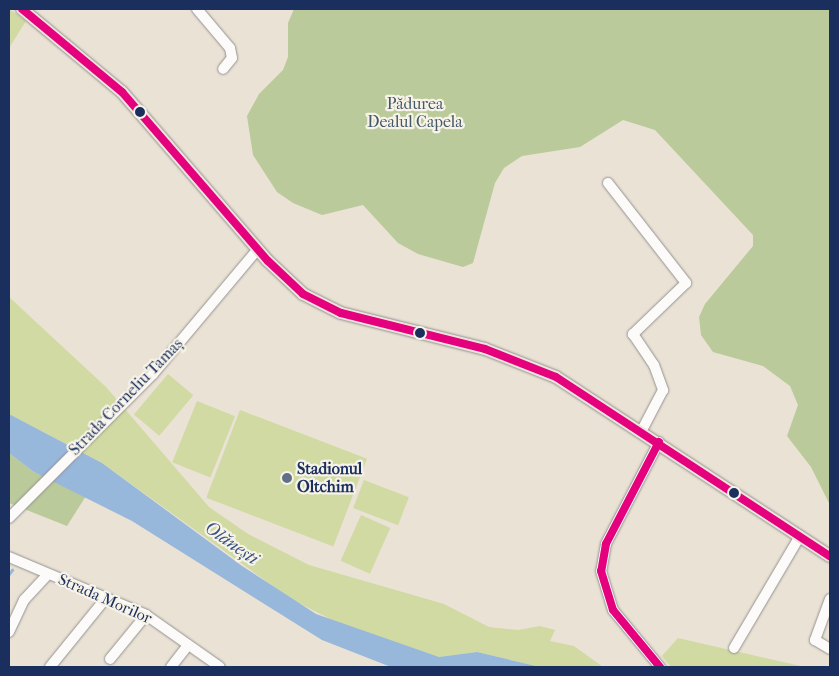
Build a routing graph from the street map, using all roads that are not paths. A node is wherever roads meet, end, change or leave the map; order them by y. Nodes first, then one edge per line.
1 (197, 9) edge
2 (27, 10) edge
3 (223, 69) dead end
4 (608, 183) dead end
5 (258, 249) junction
6 (642, 430) junction
7 (658, 442) junction
8 (9, 518) edge
9 (800, 536) junction
10 (830, 556) edge
11 (9, 558) edge
12 (48, 574) junction
13 (106, 598) junction
14 (830, 599) edge
15 (146, 615) junction
16 (9, 632) edge
17 (188, 645) junction
18 (734, 648) dead end
19 (830, 649) edge
20 (110, 659) dead end
21 (50, 667) edge
22 (171, 667) edge
23 (220, 667) edge
24 (660, 667) edge

1 - 3 street
2 - 5 main road
4 - 6 street
5 - 6 main road
5 - 8 street, Strada Corneliu Tamaș
6 - 7 main road
7 - 9 main road
7 - 24 street
9 - 10 main road
9 - 18 street
11 - 12 street, Strada Morilor
12 - 13 street, Strada Morilor
12 - 16 street
13 - 15 street, Strada Morilor
13 - 21 street
14 - 19 street
15 - 17 street, Strada Morilor
15 - 20 street
17 - 22 street
17 - 23 street, Strada Morilor

